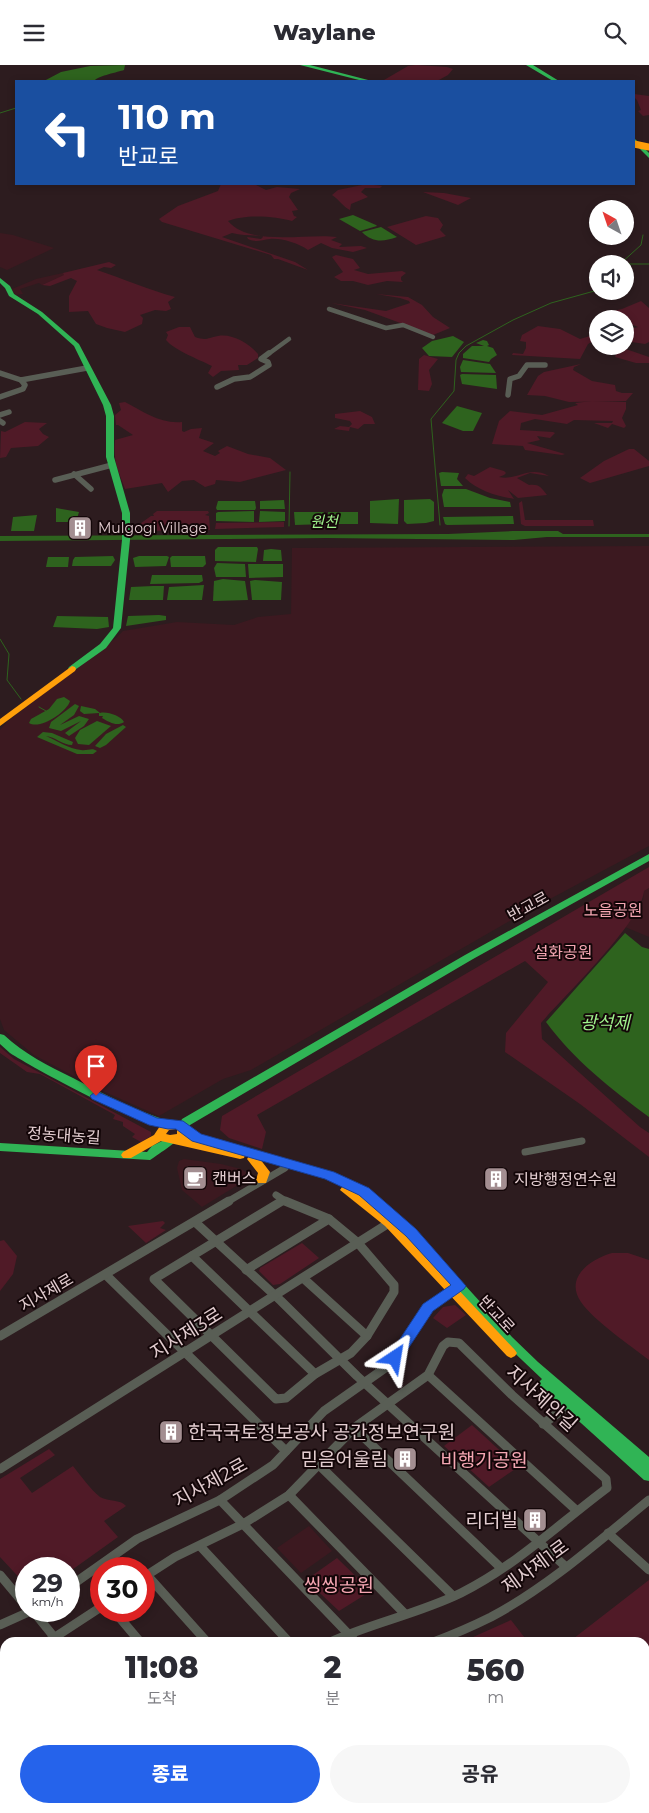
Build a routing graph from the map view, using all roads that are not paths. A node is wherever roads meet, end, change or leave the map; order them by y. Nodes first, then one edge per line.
1 (296, 65) edge
2 (303, 65) edge
3 (529, 65) edge
4 (534, 65) edge
5 (356, 80) edge
6 (365, 80) edge
7 (554, 80) edge
8 (558, 80) edge
9 (635, 136) edge
10 (635, 143) edge
11 (635, 144) edge
12 (649, 148) edge
13 (649, 155) edge
14 (3, 285) edge
15 (329, 309) dead end
16 (433, 337) dead end
17 (289, 339) dead end
18 (545, 365) dead end
19 (87, 369) junction
20 (0, 373) edge
21 (10, 375) junction
22 (0, 379) edge
23 (20, 379) junction
24 (217, 387) dead end
25 (508, 395) dead end
26 (0, 397) edge
27 (9, 411) dead end
28 (0, 415) edge
29 (112, 465) junction
30 (74, 474) junction
31 (55, 480) dead end
32 (91, 489) dead end
33 (0, 723) edge
34 (649, 857) edge
35 (0, 1038) edge
36 (241, 1089) junction
37 (208, 1109) junction
38 (183, 1129) junction
39 (168, 1133) junction
40 (203, 1138) junction
41 (582, 1141) dead end
42 (0, 1147) edge
43 (525, 1152) dead end
44 (253, 1159) junction
45 (285, 1168) junction
46 (262, 1180) junction
47 (328, 1219) junction
48 (195, 1221) junction
49 (389, 1223) junction
50 (216, 1241) junction
51 (358, 1243) junction
52 (192, 1256) junction
53 (246, 1269) junction
54 (106, 1275) junction
55 (303, 1277) junction
56 (456, 1288) junction
57 (274, 1296) junction
58 (250, 1311) junction
59 (0, 1336) edge
60 (213, 1336) junction
61 (367, 1336) junction
62 (186, 1353) junction
63 (340, 1359) junction
64 (315, 1374) junction
65 (428, 1375) junction
66 (365, 1382) junction
67 (389, 1403) junction
68 (569, 1405) junction
69 (543, 1424) junction
70 (354, 1428) junction
71 (286, 1451) junction
72 (319, 1465) junction
73 (649, 1465) edge
74 (0, 1469) edge
75 (649, 1476) edge
76 (288, 1495) junction
77 (220, 1500) junction
78 (649, 1500) edge
79 (576, 1510) junction
80 (243, 1524) junction
81 (608, 1533) junction
82 (537, 1541) junction
83 (200, 1546) junction
84 (565, 1566) junction
85 (501, 1568) junction
86 (155, 1570) edge
87 (649, 1570) edge
88 (0, 1575) edge
89 (80, 1579) edge
90 (155, 1587) edge
91 (15, 1593) edge
92 (453, 1596) junction
93 (404, 1613) junction
94 (90, 1615) edge
95 (15, 1618) edge
96 (40, 1622) edge
97 (123, 1622) edge
98 (0, 1625) edge
99 (347, 1633) junction
100 (50, 1637) edge
101 (59, 1637) edge
102 (136, 1637) edge
103 (202, 1637) edge
104 (284, 1637) edge
105 (339, 1637) edge
106 (351, 1637) edge
107 (447, 1637) edge

1 - 5 main road
2 - 6 main road
3 - 7 main road
4 - 8 main road
9 - 12 main road
10 - 12 main road, bridge
11 - 13 main road
14 - 19 main road
15 - 16 street
17 - 24 street
18 - 25 street
19 - 23 street
19 - 29 main road
20 - 21 street
21 - 22 street
21 - 23 street
23 - 26 street
27 - 28 street
29 - 30 street
29 - 33 main road
30 - 31 street
30 - 32 street
34 - 36 main road, 반교로
35 - 39 main road
36 - 37 main road, 반교로
36 - 39 main road, 반교로
37 - 38 main road, 반교로
37 - 40 main road
38 - 39 main road, 반교로
38 - 40 main road, 반교로
39 - 42 main road, 정농대농길
39 - 44 main road, 반교로
40 - 56 main road, 반교로
41 - 43 street
44 - 45 main road, 반교로
44 - 46 main road
45 - 46 street, 지사제로
45 - 49 main road, 반교로
46 - 48 street, 지사제로
47 - 50 street
47 - 51 street
47 - 53 street
48 - 50 street
48 - 54 street, 지사제로
49 - 51 street, 지사제3로
49 - 56 main road, 반교로
50 - 52 street
50 - 53 street
51 - 55 street, 지사제3로
51 - 61 street
52 - 58 street
52 - 60 street
53 - 57 street
54 - 59 street, 지사제로
54 - 62 street
55 - 57 street, 지사제3로
55 - 61 street
56 - 66 street, 지사제2로
56 - 68 main road, 반교로
56 - 73 main road, 반교로
57 - 58 street, 지사제3로
57 - 63 street
58 - 60 street, 지사제3로
58 - 64 street
60 - 62 street, 지사제3로
60 - 64 street
61 - 63 street
62 - 71 street
62 - 74 street, 지사제3로
63 - 64 street
63 - 66 street
65 - 67 street, 지사제안길
65 - 69 street, 지사제안길
65 - 79 street
66 - 67 street
66 - 71 street, 지사제2로
67 - 70 street, 지사제안길
67 - 82 street
68 - 69 street
68 - 75 main road, 반교로
69 - 79 street, 지사제안길
70 - 72 street, 지사제안길
70 - 85 street
71 - 77 street, 지사제2로
72 - 76 street, 지사제안길
72 - 92 street
76 - 80 street, 지사제안길
76 - 93 street
77 - 80 street
77 - 89 street, 지사제2로
78 - 81 street, 제사제1로
79 - 82 street, 지사제안길
80 - 83 street, 지사제안길
80 - 99 street
81 - 84 street, 제사제1로
81 - 87 street
82 - 84 street
82 - 85 street, 지사제안길
83 - 86 street, 지사제안길
83 - 104 street
84 - 107 street, 제사제1로
85 - 92 street, 지사제안길
88 - 91 street
90 - 103 street, 지사제안길
92 - 93 street, 지사제안길
93 - 99 street, 지사제안길
94 - 101 street
95 - 98 street
96 - 100 street
97 - 102 street
99 - 105 street, 지사제안길
99 - 106 street

